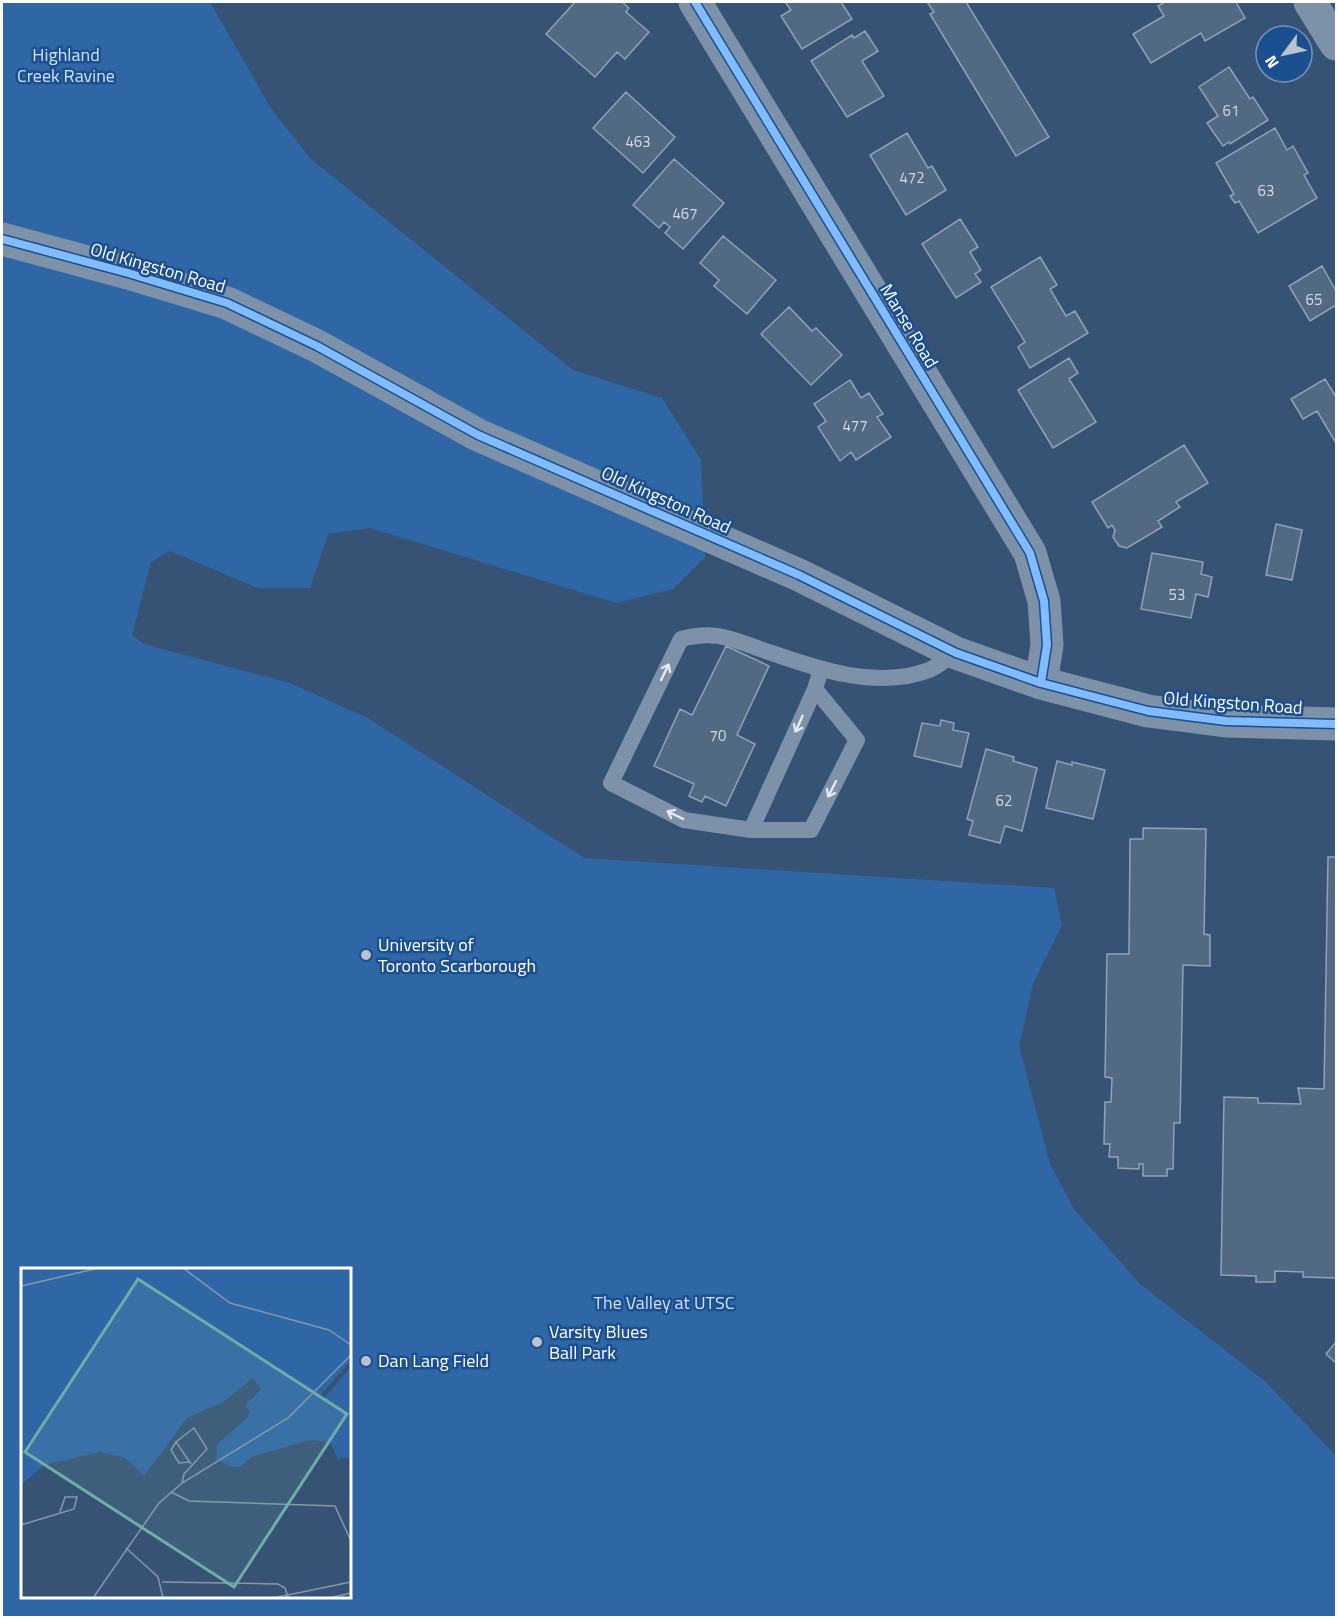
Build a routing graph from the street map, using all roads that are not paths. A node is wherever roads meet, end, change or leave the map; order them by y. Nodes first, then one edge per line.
1 (695, 2) edge
2 (1310, 2) edge
3 (1336, 44) edge
4 (2, 239) edge
5 (956, 652) junction
6 (821, 669) junction
7 (1041, 683) junction
8 (815, 689) junction
9 (1336, 724) edge
10 (752, 830) junction

1 - 7 street, Manse Road
2 - 3 street
4 - 5 street, Old Kingston Road
5 - 6 lane
5 - 7 street, Old Kingston Road
6 - 8 lane
10 -> 6 lane
7 - 9 street, Old Kingston Road
8 -> 10 lane
8 -> 10 lane

